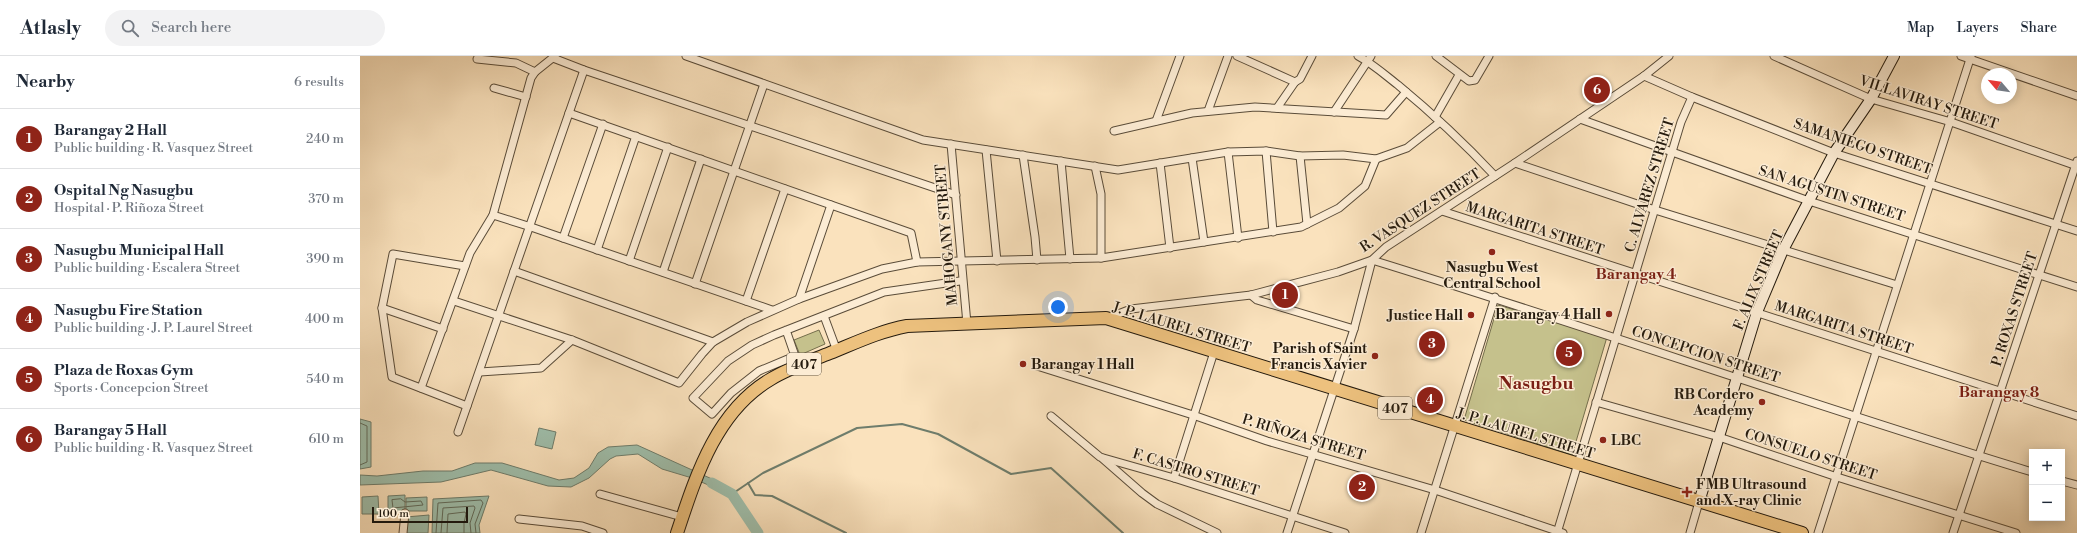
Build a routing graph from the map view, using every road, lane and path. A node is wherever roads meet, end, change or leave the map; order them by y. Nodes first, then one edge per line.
1 (686, 56) edge
2 (1180, 56) edge
3 (1228, 56) edge
4 (1237, 56) edge
5 (1312, 56) edge
6 (1358, 56) edge
7 (1436, 56) edge
8 (1489, 56) edge
9 (1669, 56) edge
10 (1774, 56) edge
11 (1894, 56) edge
12 (1960, 56) edge
13 (554, 57) edge
14 (1369, 58) edge
15 (1971, 58) edge
16 (477, 59) dead end
17 (1446, 59) edge
18 (584, 70) junction
19 (535, 72) junction
20 (1459, 76) junction
21 (1644, 76) junction
22 (1295, 82) junction
23 (764, 84) junction
24 (494, 88) dead end
25 (1406, 92) junction
26 (2077, 96) edge
27 (526, 97) junction
28 (1692, 97) junction
29 (1871, 99) junction
30 (1277, 108) junction
31 (1208, 111) junction
32 (1334, 112) junction
33 (569, 113) junction
34 (1580, 119) junction
35 (1437, 120) junction
36 (1156, 121) junction
37 (1951, 122) junction
38 (603, 124) junction
39 (750, 126) junction
40 (1114, 131) dead end
41 (636, 136) junction
42 (951, 144) junction
43 (668, 147) junction
44 (986, 150) junction
45 (1266, 151) junction
46 (1228, 152) junction
47 (1673, 152) junction
48 (1834, 153) junction
49 (1023, 155) junction
50 (1300, 156) junction
51 (1192, 158) junction
52 (701, 159) junction
53 (1376, 159) junction
54 (1061, 161) junction
55 (1160, 163) junction
56 (1515, 163) junction
57 (2077, 164) edge
58 (1095, 166) junction
59 (735, 171) junction
60 (1495, 176) junction
61 (1930, 183) junction
62 (784, 189) junction
63 (956, 195) junction
64 (1809, 201) junction
65 (831, 205) junction
66 (1655, 210) junction
67 (1442, 211) junction
68 (493, 216) junction
69 (1307, 224) junction
70 (2056, 224) junction
71 (531, 227) junction
72 (2077, 231) edge
73 (1273, 232) junction
74 (1914, 233) junction
75 (563, 238) junction
76 (1238, 238) junction
77 (1204, 242) junction
78 (1170, 248) junction
79 (597, 250) junction
80 (1783, 250) junction
81 (1101, 258) junction
82 (1070, 259) junction
83 (1037, 260) junction
84 (1372, 260) junction
85 (629, 261) junction
86 (997, 261) junction
87 (917, 262) junction
88 (962, 262) junction
89 (465, 266) junction
90 (514, 271) junction
91 (663, 272) junction
92 (1636, 274) junction
93 (2040, 274) junction
94 (960, 281) dead end
95 (695, 284) junction
96 (1897, 285) junction
97 (2077, 287) edge
98 (1251, 295) junction
99 (1495, 298) junction
100 (799, 300) junction
101 (454, 301) junction
102 (746, 301) junction
103 (382, 308) junction
104 (772, 310) junction
105 (1757, 312) junction
106 (498, 316) junction
107 (824, 316) junction
108 (1106, 318) junction
109 (967, 324) junction
110 (443, 329) junction
111 (1354, 329) junction
112 (786, 330) junction
113 (1616, 338) junction
114 (572, 340) junction
115 (713, 342) junction
116 (837, 351) junction
117 (1877, 351) junction
118 (1214, 352) junction
119 (1037, 366) dead end
120 (480, 372) junction
121 (1737, 377) junction
122 (421, 388) junction
123 (1335, 389) junction
124 (2000, 392) junction
125 (1596, 402) junction
126 (467, 406) junction
127 (1193, 415) junction
128 (1051, 416) dead end
129 (2077, 416) edge
130 (1856, 417) junction
131 (1454, 426) junction
132 (458, 432) dead end
133 (1719, 437) junction
134 (1314, 454) junction
135 (1979, 456) junction
136 (1100, 457) junction
137 (1578, 464) junction
138 (2029, 471) edge
139 (1837, 477) junction
140 (1174, 478) junction
141 (2065, 482) edge
142 (2077, 485) edge
143 (1435, 490) junction
144 (600, 494) dead end
145 (1699, 502) junction
146 (405, 513) dead end
147 (1958, 515) junction
148 (682, 517) junction
149 (1293, 517) junction
150 (519, 519) dead end
151 (1559, 532) edge
152 (403, 533) edge
153 (603, 533) edge
154 (677, 533) edge
155 (1217, 533) edge
156 (1287, 533) edge
157 (1345, 533) edge
158 (1421, 533) edge
159 (1690, 533) edge
160 (1802, 533) edge
161 (1818, 533) edge
162 (1953, 533) edge
163 (2016, 533) edge

1 - 23 street
2 - 36 street
3 - 31 street
4 - 22 street
5 - 22 street
6 - 14 street
7 - 17 street
8 - 20 street
9 - 21 street, R. VASQUEZ STREET
10 - 29 street, VILLAVIRAY STREET
11 - 29 main road, F. ALIX STREET
12 - 15 street
13 - 18 street
13 - 19 street
14 - 25 street
14 - 32 street
15 - 26 street
15 - 37 street
16 - 19 street
17 - 20 street
18 - 33 street
18 - 39 street
19 - 27 street
20 - 35 street
21 - 28 street, SAMANIEGO STREET
21 - 34 street, R. VASQUEZ STREET
22 - 30 street
23 - 39 street
23 - 42 street
24 - 27 street
25 - 32 street
25 - 35 street
27 - 68 street
28 - 47 street, C. ALVAREZ STREET
28 - 48 street, SAMANIEGO STREET
29 - 37 street, VILLAVIRAY STREET
29 - 48 main road, F. ALIX STREET
30 - 31 street
30 - 32 street
31 - 36 street
33 - 38 street
33 - 71 street
34 - 47 street, SAN AGUSTIN STREET
34 - 56 street, R. VASQUEZ STREET
35 - 53 street
35 - 60 street
36 - 40 street
37 - 57 street, VILLAVIRAY STREET
37 - 61 street
38 - 41 street
38 - 75 street
39 - 59 street
39 - 63 street
41 - 43 street
41 - 79 street
42 - 44 street
42 - 63 street, MAHOGANY STREET
43 - 52 street
43 - 85 street
44 - 49 street
44 - 86 street
45 - 46 street
45 - 50 street
45 - 73 street
46 - 51 street
46 - 76 street
47 - 64 street, SAN AGUSTIN STREET
47 - 66 street, C. ALVAREZ STREET
48 - 61 street, SAMANIEGO STREET
48 - 64 main road, F. ALIX STREET
49 - 54 street
49 - 83 street
50 - 53 street
50 - 69 street
51 - 55 street
51 - 77 street
52 - 59 street
52 - 91 street
53 - 69 street
54 - 58 street
54 - 82 street
55 - 58 street
55 - 78 street
56 - 60 street, R. VASQUEZ STREET
56 - 66 street
57 - 70 street, P. ROXAS STREET
58 - 81 street
59 - 62 street
59 - 95 street
60 - 67 street, R. VASQUEZ STREET
61 - 70 street, SAMANIEGO STREET
61 - 74 street
62 - 65 street
62 - 102 street
63 - 88 street, MAHOGANY STREET
64 - 74 street, SAN AGUSTIN STREET
64 - 80 main road, F. ALIX STREET
65 - 87 street
65 - 100 street
66 - 80 street
66 - 92 street, C. ALVAREZ STREET
67 - 84 street, R. VASQUEZ STREET
67 - 92 street, MARGARITA STREET
68 - 71 street
68 - 89 street
69 - 73 street
70 - 72 street, SAMANIEGO STREET
70 - 93 street, P. ROXAS STREET
71 - 75 street
71 - 90 street
73 - 76 street
74 - 93 street, SAN AGUSTIN STREET
74 - 96 street
75 - 79 street
76 - 77 street
77 - 78 street
78 - 81 street
79 - 85 street
80 - 96 street
80 - 105 main road, F. ALIX STREET
81 - 82 street
82 - 83 street
83 - 86 street
84 - 98 street, R. VASQUEZ STREET
84 - 99 street, CONCEPCION STREET
84 - 111 street
85 - 91 street
86 - 88 street
87 - 88 street
87 - 100 street
88 - 109 street, MAHOGANY STREET
89 - 101 street
89 - 103 street
90 - 106 street
90 - 115 street
91 - 95 street
92 - 105 street, MARGARITA STREET
92 - 113 street, C. ALVAREZ STREET
93 - 97 street, SAN AGUSTIN STREET
93 - 124 street, P. ROXAS STREET
94 - 107 street
95 - 102 street
96 - 117 street
98 - 108 street, R. VASQUEZ STREET
98 - 111 street
99 - 113 street, CONCEPCION STREET
99 - 131 street
100 - 104 street
101 - 106 street
101 - 110 street
102 - 104 street
103 - 110 street
103 - 122 street
104 - 115 street
105 - 117 street, MARGARITA STREET
105 - 121 main road, F. ALIX STREET
106 - 114 street
106 - 120 street
107 - 112 street
107 - 116 street
108 - 109 main road, J. P. LAUREL STREET / 407
108 - 118 main road, J. P. LAUREL STREET / 407
109 - 116 main road, J. P. LAUREL STREET / 407
110 - 122 street
111 - 123 street
112 - 112 street
113 - 121 street, CONCEPCION STREET
113 - 125 street, C. ALVAREZ STREET
114 - 115 street
114 - 120 street
116 - 148 main road, J. P. LAUREL STREET / 407
117 - 124 street, MARGARITA STREET
117 - 130 street
118 - 123 main road, J. P. LAUREL STREET / 407
118 - 127 street
119 - 127 street, P. RIÑOZA STREET
120 - 126 street
121 - 130 street, CONCEPCION STREET
121 - 133 main road, F. ALIX STREET
122 - 126 street
123 - 131 main road, J. P. LAUREL STREET / 407
123 - 134 street
124 - 129 street, MARGARITA STREET
124 - 135 street, P. ROXAS STREET
125 - 133 street, CONSUELO STREET
125 - 137 street, C. ALVAREZ STREET
126 - 132 street
127 - 134 street, P. RIÑOZA STREET
127 - 140 street
128 - 136 street, F. CASTRO STREET
130 - 135 street, CONCEPCION STREET
130 - 139 street
131 - 137 main road, J. P. LAUREL STREET / 407
131 - 143 street
133 - 139 street, CONSUELO STREET
133 - 145 main road, F. ALIX STREET
134 - 143 street, P. RIÑOZA STREET
134 - 149 street
135 - 138 street, CONCEPCION STREET
135 - 147 street, P. ROXAS STREET
136 - 140 street, F. CASTRO STREET
136 - 155 street
137 - 145 main road, J. P. LAUREL STREET / 407
137 - 151 street, C. ALVAREZ STREET
139 - 147 street, CONSUELO STREET
139 - 161 street
140 - 149 street, F. CASTRO STREET
141 - 142 street
143 - 151 street, P. RIÑOZA STREET
143 - 158 street
144 - 148 street
145 - 159 street, F. ALIX STREET
145 - 160 main road, J. P. LAUREL STREET / 407
146 - 152 street
147 - 162 street, P. ROXAS STREET
147 - 163 street, CONSUELO STREET
148 - 154 main road, J. P. LAUREL STREET / 407
149 - 156 street
149 - 157 street, F. CASTRO STREET
150 - 153 street

